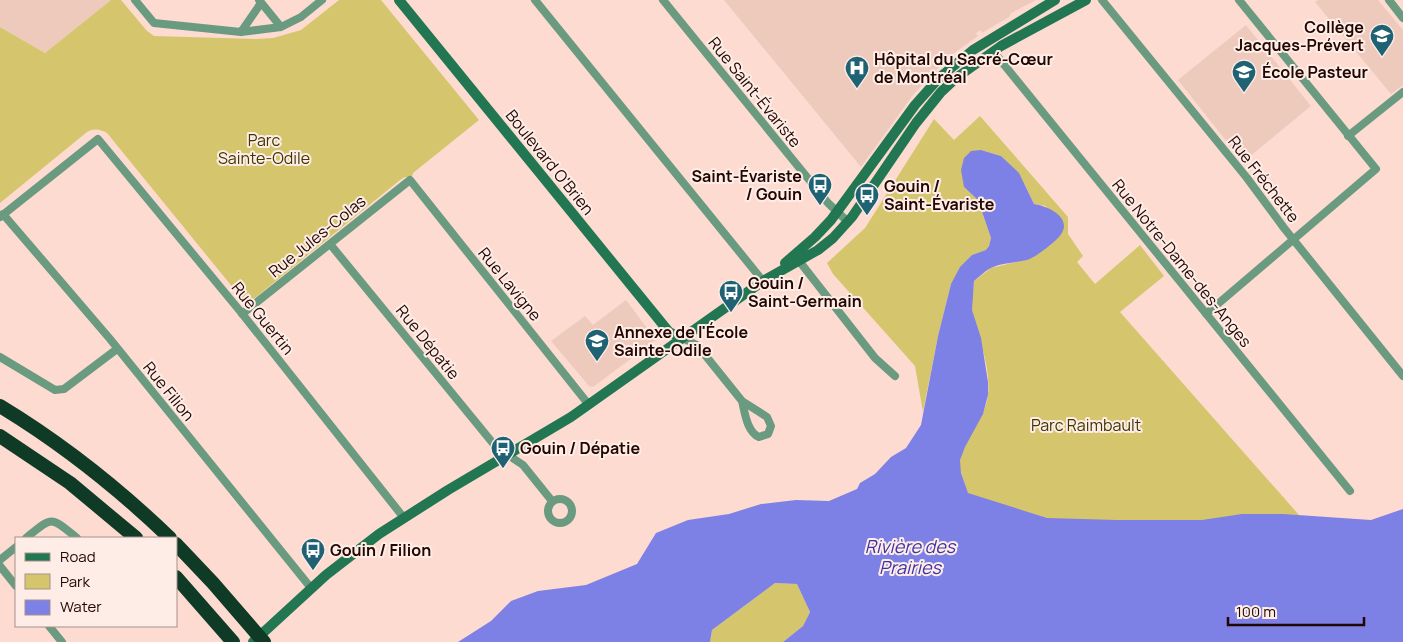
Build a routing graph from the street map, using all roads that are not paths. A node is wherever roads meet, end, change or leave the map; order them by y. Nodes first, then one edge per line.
1 (135, 0) edge
2 (322, 0) edge
3 (399, 0) edge
4 (535, 0) edge
5 (663, 0) edge
6 (1055, 0) edge
7 (1086, 0) edge
8 (1102, 0) edge
9 (1239, 0) edge
10 (1389, 0) edge
11 (260, 2) edge
12 (1403, 18) edge
13 (281, 27) junction
14 (241, 32) junction
15 (993, 51) junction
16 (1403, 92) edge
17 (1348, 136) junction
18 (410, 180) joint
19 (837, 212) junction
20 (1, 216) edge
21 (848, 222) junction
22 (1293, 239) junction
23 (330, 244) junction
24 (796, 258) junction
25 (763, 281) junction
26 (242, 314) junction
27 (1206, 314) junction
28 (682, 338) junction
29 (117, 349) junction
30 (0, 357) edge
31 (896, 376) dead end
32 (1403, 376) edge
33 (742, 401) junction
34 (589, 405) junction
35 (0, 406) edge
36 (0, 436) edge
37 (508, 454) junction
38 (1350, 491) dead end
39 (552, 501) dead end
40 (404, 518) junction
41 (27, 537) edge
42 (76, 537) edge
43 (135, 537) edge
44 (169, 537) edge
45 (178, 546) edge
46 (15, 548) edge
47 (0, 560) edge
48 (0, 566) edge
49 (178, 579) edge
50 (15, 585) edge
51 (311, 588) junction
52 (51, 629) edge
53 (62, 642) edge
54 (233, 642) edge
55 (253, 642) edge
56 (264, 642) edge

1 - 14 street
2 - 13 street
3 - 28 street, Boulevard O'Brien
4 - 25 street
5 - 19 street, Rue Saint-Évariste
6 - 19 street
7 - 15 street
8 - 22 street, Rue Fréchette
9 - 17 street
10 - 12 street
11 - 13 street
11 - 14 street
13 - 14 street
15 - 21 street
15 - 27 street, Rue Notre-Dame-des-Anges
16 - 17 street
17 - 22 street
18 - 23 street, Rue Jules-Colas
18 - 34 street, Rue Lavigne
19 - 21 street, Rue Saint-Évariste
19 - 24 street
20 - 26 street, Rue Guertin
20 - 29 street, Rue Filion
21 - 24 street
22 - 27 street
22 - 32 street, Rue Fréchette
23 - 26 street, Rue Jules-Colas
23 - 37 street, Rue Dépatie
24 - 25 street
24 - 31 street
25 - 28 street
26 - 40 street, Rue Guertin
27 - 38 street, Rue Notre-Dame-des-Anges
28 - 33 street
28 - 34 street
29 - 30 street
29 - 51 street, Rue Filion
33 - 33 street
34 - 37 street
35 - 44 highway
36 - 43 highway
37 - 39 street, Rue Dépatie
37 - 40 street
40 - 51 street
41 - 42 street
45 - 56 highway
46 - 47 street
48 - 50 street
49 - 54 highway
51 - 55 street
52 - 53 street

